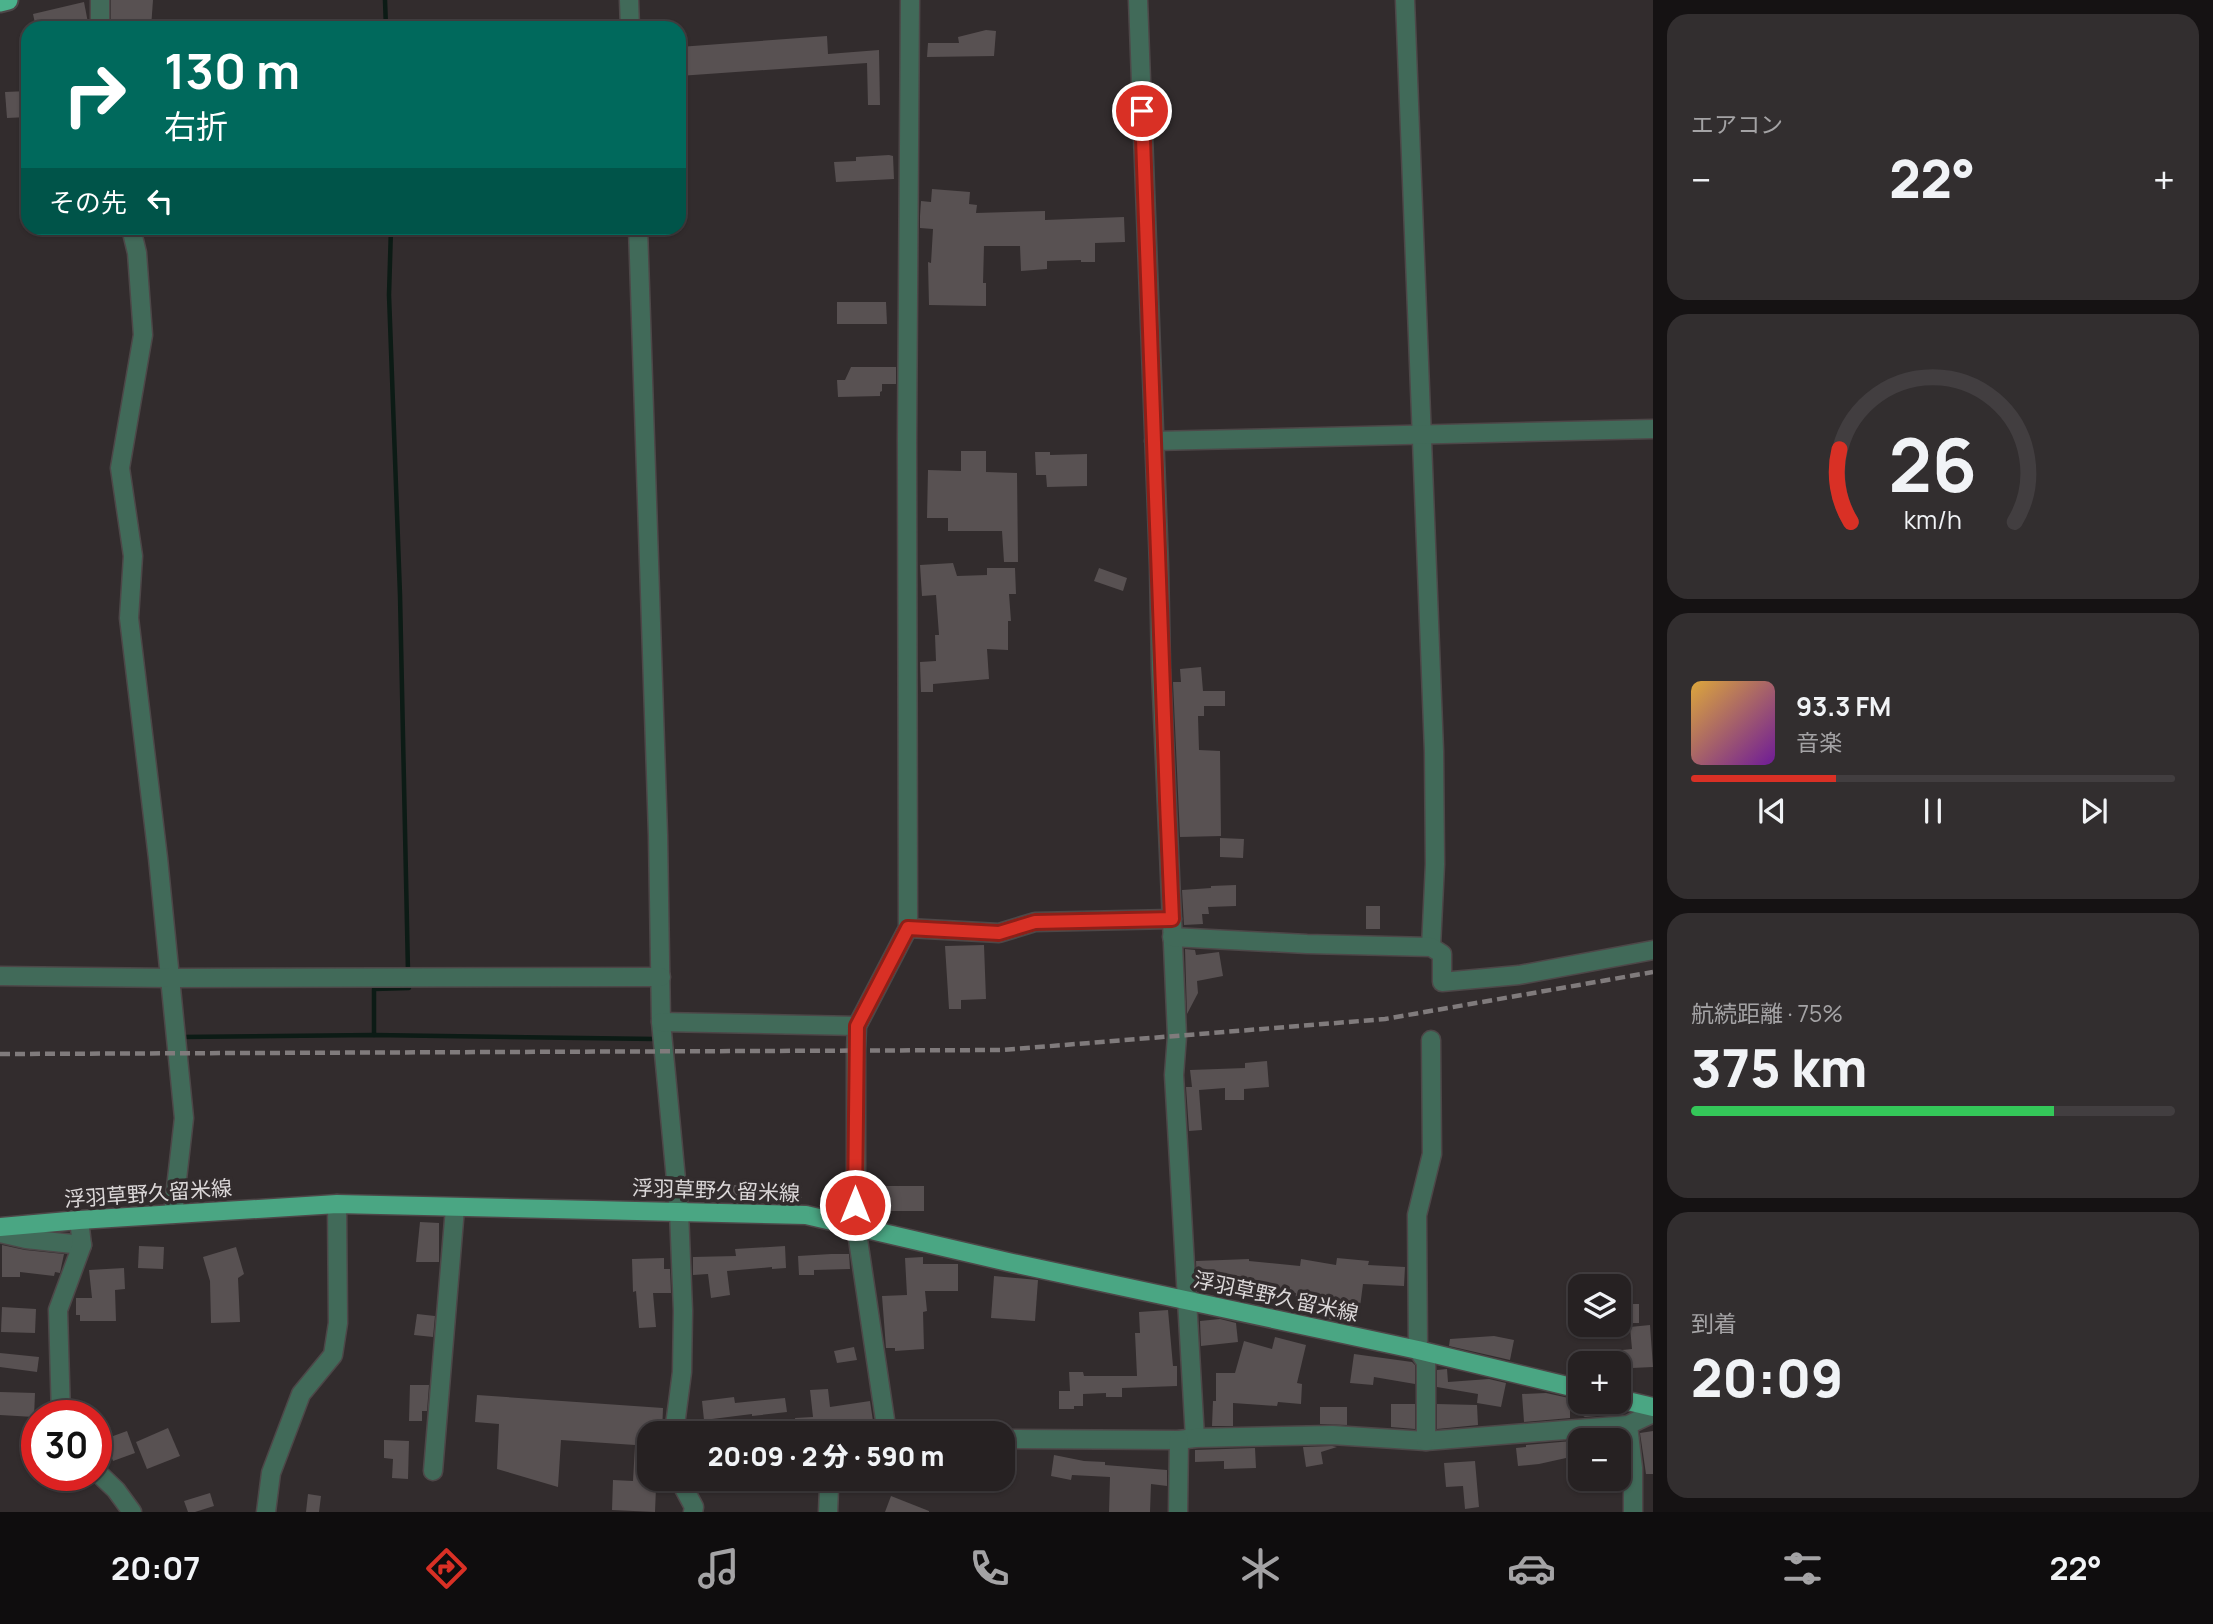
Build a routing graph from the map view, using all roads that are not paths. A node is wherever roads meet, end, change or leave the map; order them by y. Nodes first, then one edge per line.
1 (8, 0) edge
2 (100, 0) edge
3 (629, 0) edge
4 (910, 0) edge
5 (1138, 0) edge
6 (1405, 0) edge
7 (0, 2) edge
8 (100, 21) edge
9 (630, 21) edge
10 (133, 235) edge
11 (638, 235) edge
12 (1653, 429) edge
13 (1422, 433) junction
14 (1154, 441) junction
15 (908, 928) junction
16 (1172, 928) junction
17 (1432, 947) junction
18 (1653, 950) edge
19 (0, 976) edge
20 (661, 977) junction
21 (171, 978) junction
22 (661, 1022) junction
23 (857, 1026) junction
24 (1431, 1040) dead end
25 (337, 1204) junction
26 (455, 1208) junction
27 (679, 1210) junction
28 (173, 1214) junction
29 (79, 1220) junction
30 (856, 1226) junction
31 (0, 1227) edge
32 (0, 1233) edge
33 (82, 1245) junction
34 (1185, 1300) junction
35 (1418, 1350) junction
36 (1568, 1386) edge
37 (61, 1400) edge
38 (1631, 1402) edge
39 (1653, 1407) edge
40 (1653, 1413) edge
41 (676, 1421) edge
42 (886, 1421) edge
43 (1628, 1424) junction
44 (1015, 1439) edge
45 (1187, 1439) junction
46 (1426, 1441) junction
47 (433, 1471) dead end
48 (112, 1486) edge
49 (685, 1491) edge
50 (829, 1491) edge
51 (132, 1512) edge
52 (266, 1512) edge
53 (693, 1512) edge
54 (828, 1512) edge
55 (1178, 1512) edge
56 (1633, 1512) edge

1 - 7 highway
2 - 8 street
3 - 9 street
4 - 15 street
5 - 14 street
6 - 13 street
10 - 21 street
11 - 20 street
12 - 13 street
13 - 14 street
13 - 17 street
14 - 16 street
15 - 16 street
15 - 23 street
16 - 17 street
16 - 34 street
17 - 18 street
19 - 21 street
20 - 21 street
20 - 22 street
21 - 28 street
22 - 23 street
22 - 27 street
23 - 30 street
24 - 35 street
25 - 26 main road, 浮羽草野久留米線
25 - 28 main road, 浮羽草野久留米線
25 - 52 street
26 - 27 main road, 浮羽草野久留米線
26 - 47 street
27 - 30 main road, 浮羽草野久留米線
27 - 41 street
28 - 29 main road, 浮羽草野久留米線
29 - 31 main road, 浮羽草野久留米線
29 - 33 street
30 - 34 main road, 浮羽草野久留米線
30 - 42 street
32 - 33 street
33 - 37 street
34 - 35 main road, 浮羽草野久留米線
34 - 45 street
35 - 36 main road, 浮羽草野久留米線
35 - 46 street
38 - 39 main road
40 - 43 street
43 - 46 street
43 - 56 street
44 - 45 street
45 - 46 street
45 - 55 street
48 - 51 street
49 - 53 street
50 - 54 street

